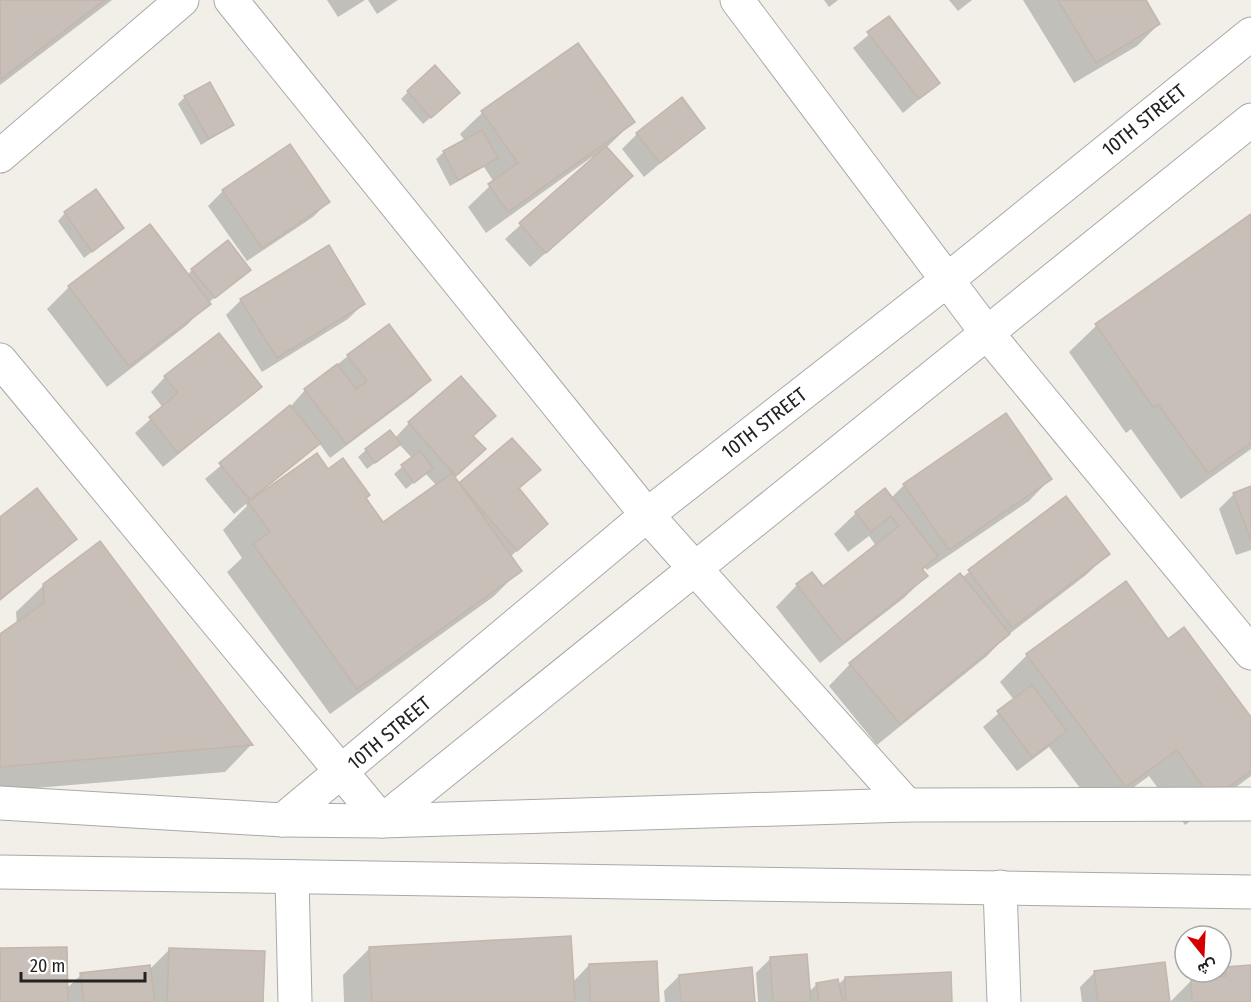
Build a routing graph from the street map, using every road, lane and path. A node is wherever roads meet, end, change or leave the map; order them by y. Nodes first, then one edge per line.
1 (182, 0) edge
2 (231, 0) edge
3 (737, 0) edge
4 (1251, 34) edge
5 (1251, 120) edge
6 (0, 156) edge
7 (946, 281) junction
8 (987, 333) junction
9 (0, 360) edge
10 (646, 515) junction
11 (695, 569) junction
12 (1251, 653) edge
13 (342, 773) junction
14 (0, 803) edge
15 (1251, 804) edge
16 (907, 805) junction
17 (283, 820) junction
18 (382, 821) junction
19 (0, 872) edge
20 (292, 877) junction
21 (1000, 887) junction
22 (1251, 892) edge
23 (295, 1002) edge
24 (1004, 1002) edge

1 - 6 street
2 - 10 street
3 - 7 street
4 - 7 street, 10TH STREET
5 - 8 street
7 - 8 street
7 - 10 street, 10TH STREET
8 - 11 street
8 - 12 street
9 - 13 street
10 - 11 street
10 - 13 street, 10TH STREET
11 - 16 street
11 - 18 street
13 - 17 street, 10TH STREET
13 - 18 street
14 - 17 street
15 - 16 street
16 - 18 street
17 - 18 street
19 - 20 street
20 - 21 street
20 - 23 street
21 - 22 street
21 - 24 street

